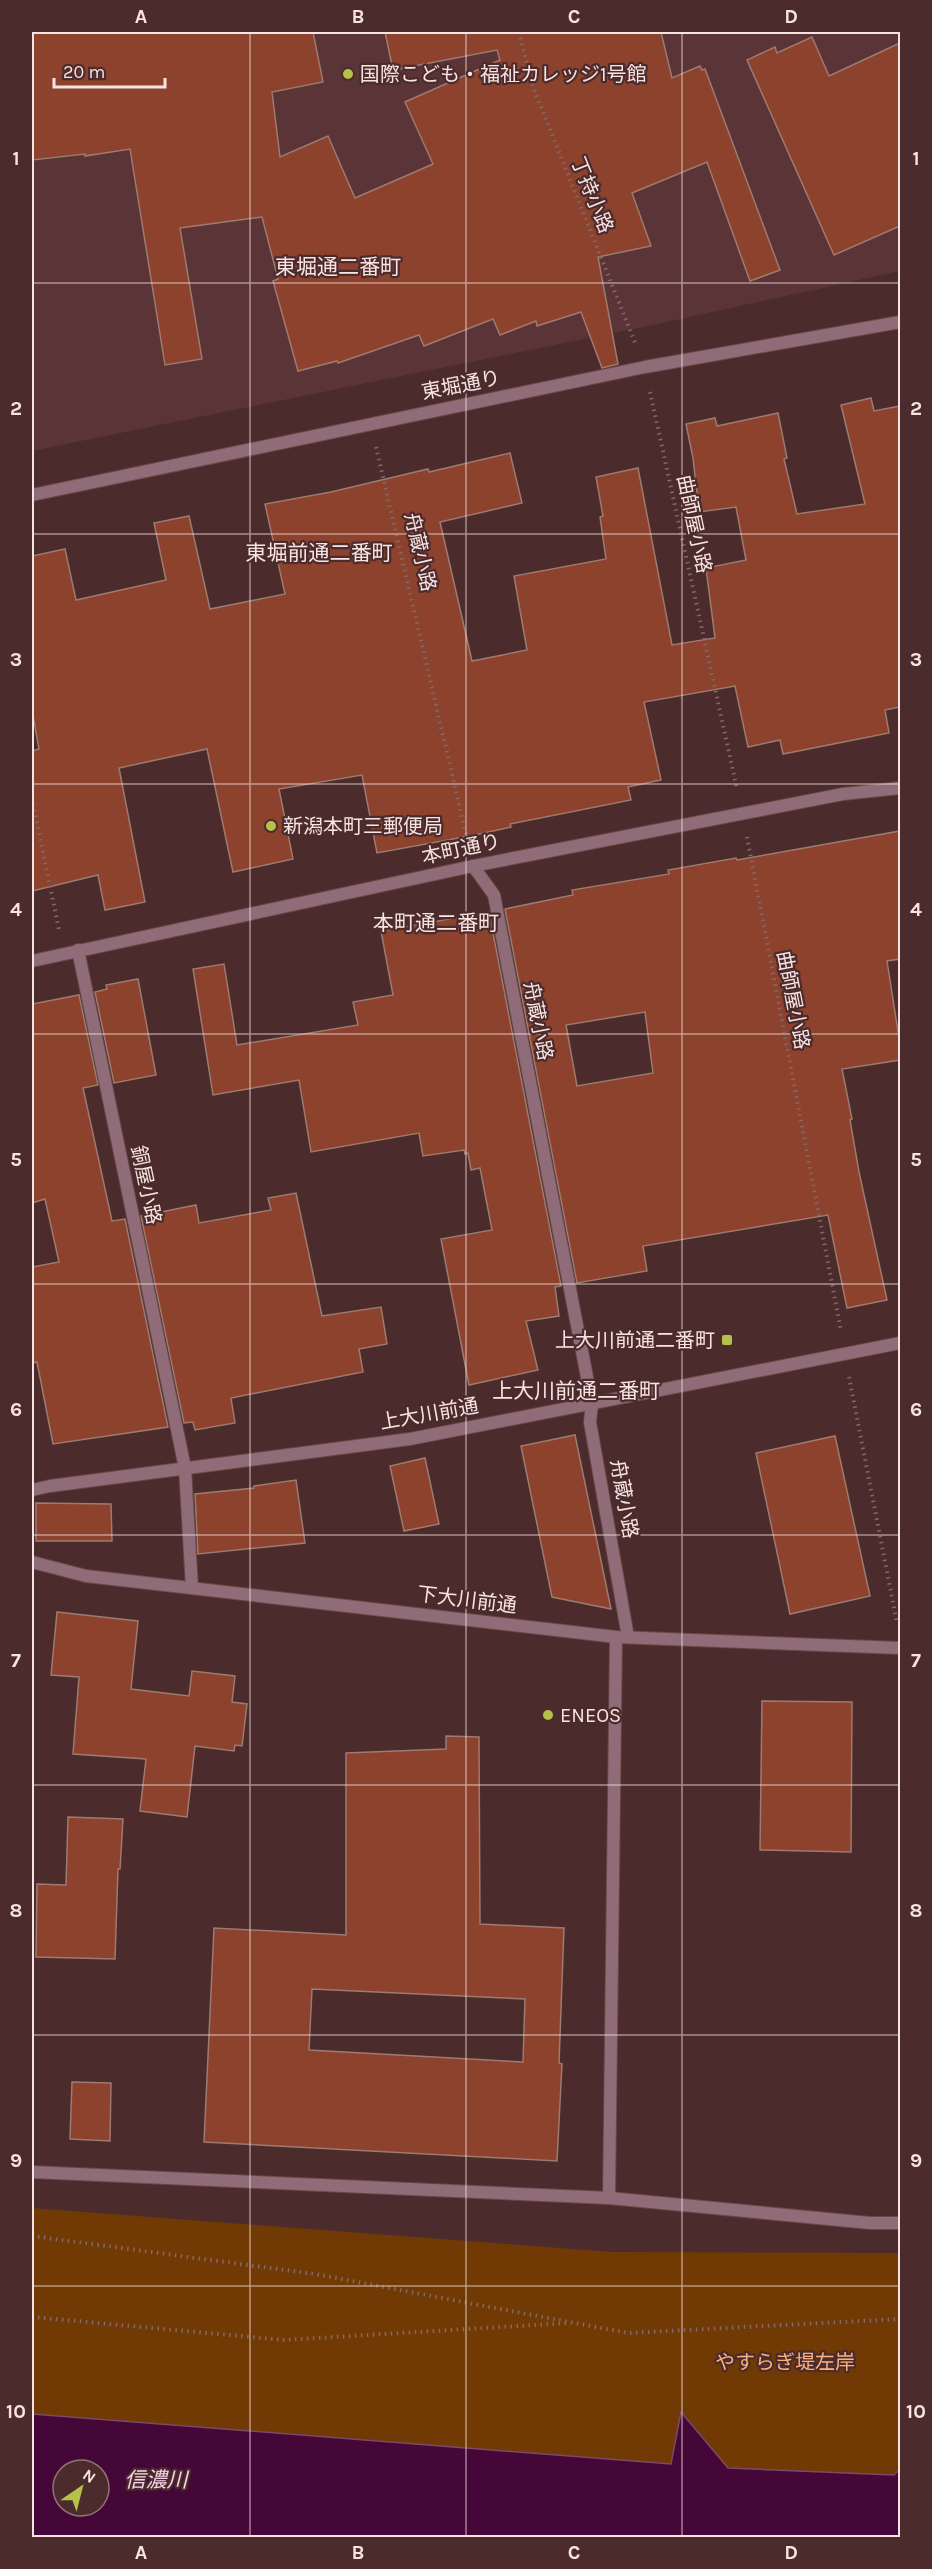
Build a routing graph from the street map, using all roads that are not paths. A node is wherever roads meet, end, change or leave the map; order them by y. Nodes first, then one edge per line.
1 (900, 322) edge
2 (32, 495) edge
3 (900, 788) edge
4 (473, 866) junction
5 (78, 950) junction
6 (32, 961) edge
7 (900, 1343) edge
8 (592, 1403) junction
9 (184, 1468) junction
10 (32, 1490) edge
11 (32, 1562) edge
12 (192, 1588) junction
13 (622, 1637) junction
14 (900, 1648) edge
15 (32, 2172) edge
16 (609, 2198) junction
17 (900, 2223) edge

1 - 2 street, 東堀通り
3 - 4 street, 本町通り
4 - 5 street, 本町通り
4 - 8 street, 舟蔵小路
5 - 6 street, 本町通り
5 - 9 street, 銅屋小路
7 - 8 street, 上大川前通
8 - 9 street, 上大川前通
8 - 13 street, 舟蔵小路
9 - 10 street, 上大川前通
9 - 12 street, 銅屋小路
11 - 12 street, 下大川前通
12 - 13 street, 下大川前通
13 - 14 street, 下大川前通
13 - 16 street, 舟蔵小路
15 - 16 street
16 - 17 street

